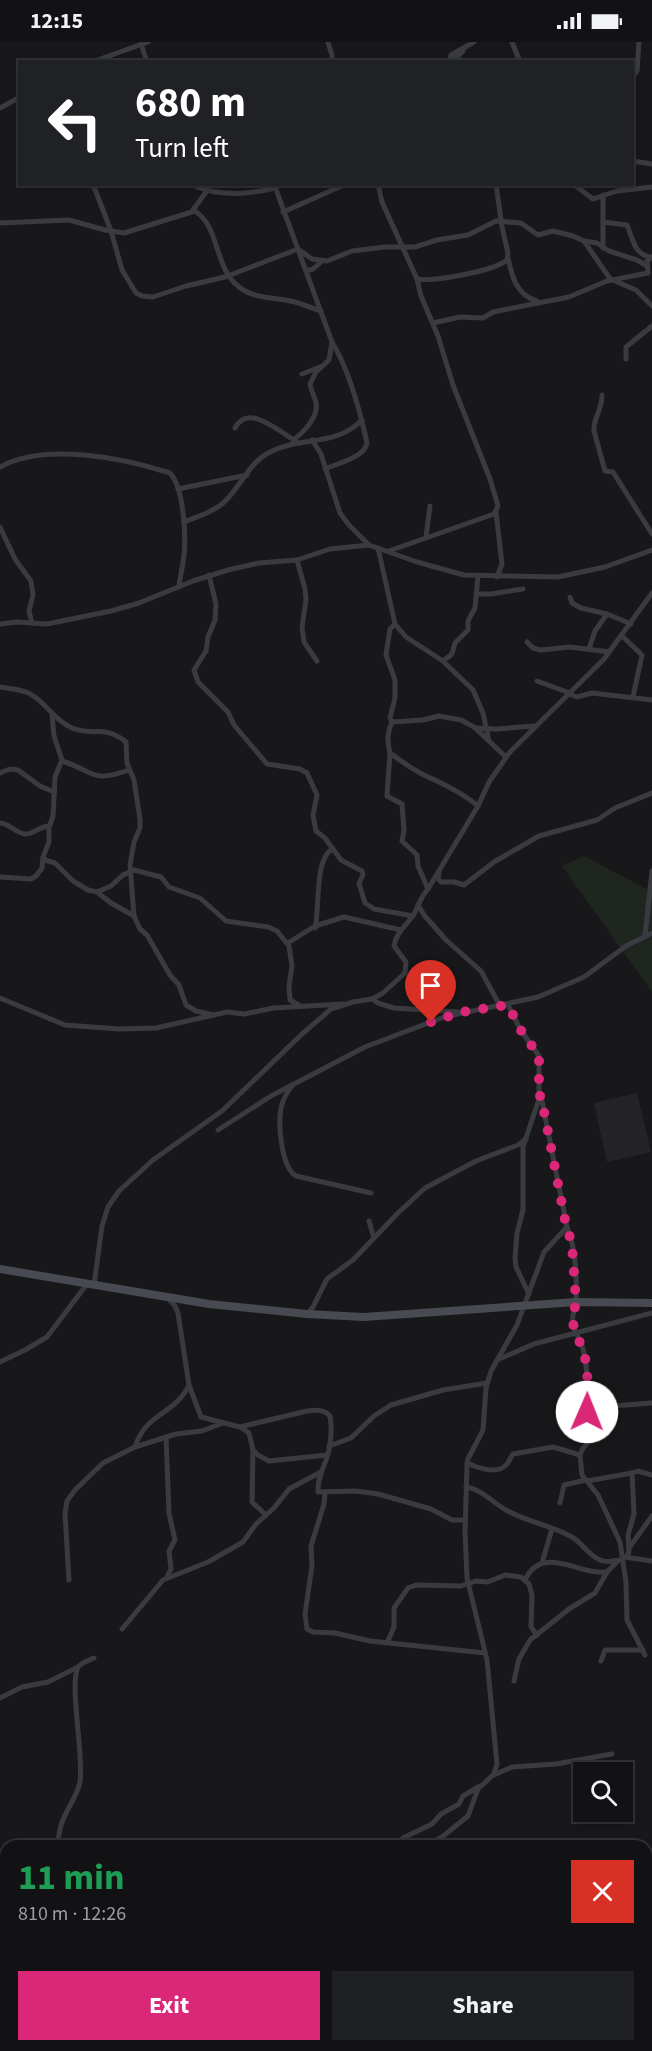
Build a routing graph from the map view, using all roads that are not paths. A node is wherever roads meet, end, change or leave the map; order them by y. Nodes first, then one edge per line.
1 (148, 42) edge
2 (328, 42) edge
3 (512, 42) edge
4 (639, 42) edge
5 (140, 43) edge
6 (473, 44) edge
7 (97, 60) edge
8 (146, 60) edge
9 (332, 60) edge
10 (451, 60) edge
11 (519, 60) edge
12 (634, 75) edge
13 (18, 98) edge
14 (0, 108) edge
15 (634, 161) edge
16 (652, 164) edge
17 (93, 186) edge
18 (197, 186) edge
19 (275, 186) edge
20 (342, 186) edge
21 (378, 186) edge
22 (496, 186) edge
23 (576, 186) edge
24 (652, 187) edge
25 (206, 192) junction
26 (603, 195) junction
27 (194, 210) junction
28 (284, 212) junction
29 (502, 221) junction
30 (603, 222) junction
31 (0, 223) edge
32 (111, 231) junction
33 (584, 240) junction
34 (402, 248) junction
35 (603, 248) junction
36 (298, 249) junction
37 (508, 258) junction
38 (650, 260) edge
39 (322, 261) junction
40 (306, 271) junction
41 (229, 275) junction
42 (417, 279) junction
43 (612, 280) junction
44 (539, 302) junction
45 (652, 306) edge
46 (321, 311) junction
47 (433, 323) junction
48 (652, 326) edge
49 (332, 342) junction
50 (626, 359) dead end
51 (322, 367) junction
52 (302, 374) dead end
53 (602, 395) dead end
54 (362, 420) junction
55 (235, 428) dead end
56 (312, 440) junction
57 (295, 441) junction
58 (0, 467) edge
59 (325, 469) junction
60 (247, 475) junction
61 (178, 489) junction
62 (430, 506) dead end
63 (496, 512) junction
64 (184, 522) junction
65 (0, 527) edge
66 (652, 534) edge
67 (426, 537) junction
68 (369, 544) junction
69 (378, 548) junction
70 (652, 550) edge
71 (389, 551) junction
72 (297, 560) junction
73 (209, 575) junction
74 (478, 576) junction
75 (497, 577) junction
76 (179, 587) junction
77 (523, 589) dead end
78 (652, 593) edge
79 (477, 594) junction
80 (570, 597) dead end
81 (607, 615) junction
82 (32, 622) junction
83 (0, 624) edge
84 (395, 624) junction
85 (631, 624) junction
86 (622, 636) junction
87 (527, 642) dead end
88 (589, 649) junction
89 (609, 652) junction
90 (317, 661) dead end
91 (443, 661) junction
92 (537, 681) dead end
93 (0, 687) edge
94 (569, 694) junction
95 (633, 697) junction
96 (652, 700) edge
97 (52, 715) junction
98 (392, 722) junction
99 (534, 726) junction
100 (474, 727) junction
101 (487, 729) junction
102 (489, 741) junction
103 (390, 753) junction
104 (506, 757) junction
105 (62, 761) junction
106 (129, 770) junction
107 (0, 773) edge
108 (54, 792) junction
109 (652, 793) edge
110 (478, 806) junction
111 (0, 823) edge
112 (49, 826) junction
113 (333, 849) junction
114 (43, 857) junction
115 (439, 868) junction
116 (652, 871) edge
117 (130, 872) junction
118 (0, 877) edge
119 (12, 878) junction
120 (0, 884) edge
121 (428, 889) junction
122 (97, 892) junction
123 (418, 905) junction
124 (134, 916) junction
125 (413, 916) junction
126 (315, 927) junction
127 (401, 930) junction
128 (652, 933) edge
129 (645, 936) junction
130 (288, 943) junction
131 (0, 998) edge
132 (372, 999) junction
133 (348, 1004) junction
134 (508, 1005) junction
135 (500, 1006) junction
136 (302, 1007) junction
137 (462, 1012) junction
138 (214, 1015) junction
139 (292, 1084) junction
140 (541, 1096) junction
141 (218, 1131) dead end
142 (526, 1139) junction
143 (371, 1193) dead end
144 (369, 1221) dead end
145 (567, 1227) junction
146 (374, 1238) junction
147 (0, 1269) edge
148 (90, 1285) junction
149 (529, 1294) junction
150 (167, 1297) junction
151 (576, 1302) junction
152 (652, 1303) edge
153 (524, 1306) junction
154 (652, 1313) edge
155 (307, 1314) junction
156 (577, 1334) junction
157 (495, 1361) junction
158 (0, 1362) edge
159 (487, 1383) junction
160 (189, 1385) junction
161 (652, 1403) edge
162 (587, 1408) junction
163 (223, 1423) junction
164 (240, 1427) junction
165 (166, 1437) junction
166 (329, 1446) junction
167 (135, 1447) junction
168 (253, 1450) junction
169 (327, 1455) junction
170 (580, 1455) junction
171 (467, 1462) junction
172 (321, 1472) junction
173 (632, 1473) junction
174 (652, 1475) edge
175 (587, 1481) junction
176 (466, 1487) junction
177 (326, 1493) junction
178 (560, 1503) dead end
179 (266, 1515) junction
180 (652, 1516) edge
181 (465, 1520) junction
182 (552, 1529) junction
183 (629, 1548) junction
184 (623, 1559) junction
185 (652, 1561) edge
186 (542, 1563) junction
187 (607, 1572) junction
188 (167, 1577) junction
189 (69, 1580) dead end
190 (525, 1580) junction
191 (468, 1584) junction
192 (122, 1629) dead end
193 (537, 1635) junction
194 (388, 1641) junction
195 (485, 1653) junction
196 (94, 1658) dead end
197 (601, 1661) dead end
198 (78, 1667) junction
199 (514, 1681) dead end
200 (0, 1698) edge
201 (612, 1754) dead end
202 (490, 1777) junction
203 (480, 1786) junction
204 (58, 1840) edge
205 (403, 1840) edge
206 (435, 1840) edge

1 - 5 street
2 - 9 street
3 - 11 street
4 - 12 street
5 - 7 street
5 - 8 street
6 - 10 street
13 - 14 street
15 - 16 street
17 - 32 street
18 - 25 street
19 - 25 street
19 - 28 street
20 - 28 street
21 - 34 street
22 - 29 street
23 - 26 street
24 - 26 street
25 - 27 street
26 - 30 street
27 - 32 street
27 - 41 street
28 - 36 street
29 - 33 street
29 - 34 street
29 - 37 street
30 - 35 street
30 - 38 street
31 - 32 street
32 - 41 street
33 - 35 street
33 - 43 street
34 - 39 street
34 - 42 street
35 - 38 street
36 - 39 street
36 - 40 street
36 - 41 street
37 - 42 street
37 - 44 street
38 - 43 street
39 - 40 street
40 - 46 street
41 - 46 street
42 - 47 street
43 - 44 street
43 - 45 street
44 - 47 street
46 - 49 street
47 - 63 street
48 - 50 street
49 - 51 street
49 - 54 street
51 - 52 street
51 - 57 street
53 - 66 street
54 - 56 street
54 - 59 street
55 - 57 street
56 - 57 street
56 - 59 street
57 - 60 street
58 - 61 street
59 - 68 street
60 - 61 street
60 - 64 street
61 - 64 street
62 - 67 street
63 - 67 street
63 - 75 street
64 - 76 street
65 - 82 street
67 - 71 street
68 - 69 street
68 - 72 street
69 - 71 street
69 - 84 street
70 - 75 street
71 - 74 street
72 - 73 street
72 - 90 street
73 - 76 street
73 - 113 street
74 - 75 street
74 - 79 street
76 - 82 street
77 - 79 street
78 - 85 street
79 - 91 street
80 - 81 street
81 - 85 street
81 - 88 street
82 - 83 street
84 - 91 street
84 - 98 street
85 - 86 street
86 - 89 street
86 - 95 street
87 - 88 street
88 - 89 street
89 - 94 street
91 - 101 street
92 - 94 street
93 - 97 street
94 - 95 street
94 - 99 street
95 - 96 street
97 - 105 street
97 - 106 street
98 - 100 street
98 - 103 street
99 - 101 street
99 - 104 street
100 - 101 street
100 - 102 street
101 - 102 street
102 - 104 street
103 - 110 street
103 - 121 street
104 - 110 street
105 - 106 street
105 - 108 street
106 - 117 street
107 - 108 street
108 - 112 street
109 - 115 street
110 - 115 street
111 - 112 street
112 - 114 street
113 - 125 street
113 - 126 street
114 - 119 street
114 - 122 street
115 - 121 street
116 - 129 street
117 - 122 street
117 - 124 street
117 - 130 street
118 - 119 street
119 - 120 street
121 - 123 street
122 - 124 street
123 - 125 street
123 - 135 street
124 - 138 street
125 - 127 street
126 - 127 street
126 - 130 street
127 - 132 street
128 - 129 street
129 - 134 street
130 - 136 street
131 - 138 street
132 - 133 street
132 - 137 street
133 - 136 street
133 - 148 street
134 - 135 street
134 - 140 street
135 - 137 street
136 - 138 street
137 - 139 street
139 - 141 street
139 - 143 street
140 - 142 street
140 - 145 street
142 - 146 street
142 - 149 street
144 - 146 street
145 - 149 street
145 - 151 street
146 - 155 street
147 - 148 main road
148 - 150 main road
148 - 158 street
149 - 153 street
150 - 155 main road
150 - 160 street
151 - 152 main road
151 - 153 main road
151 - 156 street
153 - 155 main road
153 - 157 street
154 - 156 street
156 - 157 street
156 - 162 street
157 - 159 street
159 - 166 street
159 - 171 street
160 - 163 street
160 - 167 street
161 - 162 street
162 - 170 street
163 - 164 street
163 - 165 street
164 - 166 street
164 - 168 street
165 - 167 street
165 - 188 street
166 - 169 street
167 - 189 street
168 - 169 street
168 - 179 street
169 - 172 street
170 - 171 street
170 - 175 street
171 - 176 street
172 - 177 street
172 - 179 street
173 - 174 street
173 - 175 street
173 - 183 street
175 - 178 street
175 - 184 street
176 - 181 street
176 - 182 street
177 - 181 street
177 - 194 street
179 - 188 street
180 - 183 street
181 - 191 street
182 - 184 street
182 - 186 street
183 - 184 street
184 - 185 street
184 - 187 street
184 - 197 street
186 - 187 street
186 - 190 street
187 - 193 street
188 - 192 street
190 - 191 street
190 - 193 street
191 - 194 street
191 - 195 street
193 - 199 street
194 - 195 street
195 - 202 street
196 - 198 street
198 - 200 street
198 - 204 street
201 - 202 street
202 - 203 street
203 - 205 street
203 - 206 street

